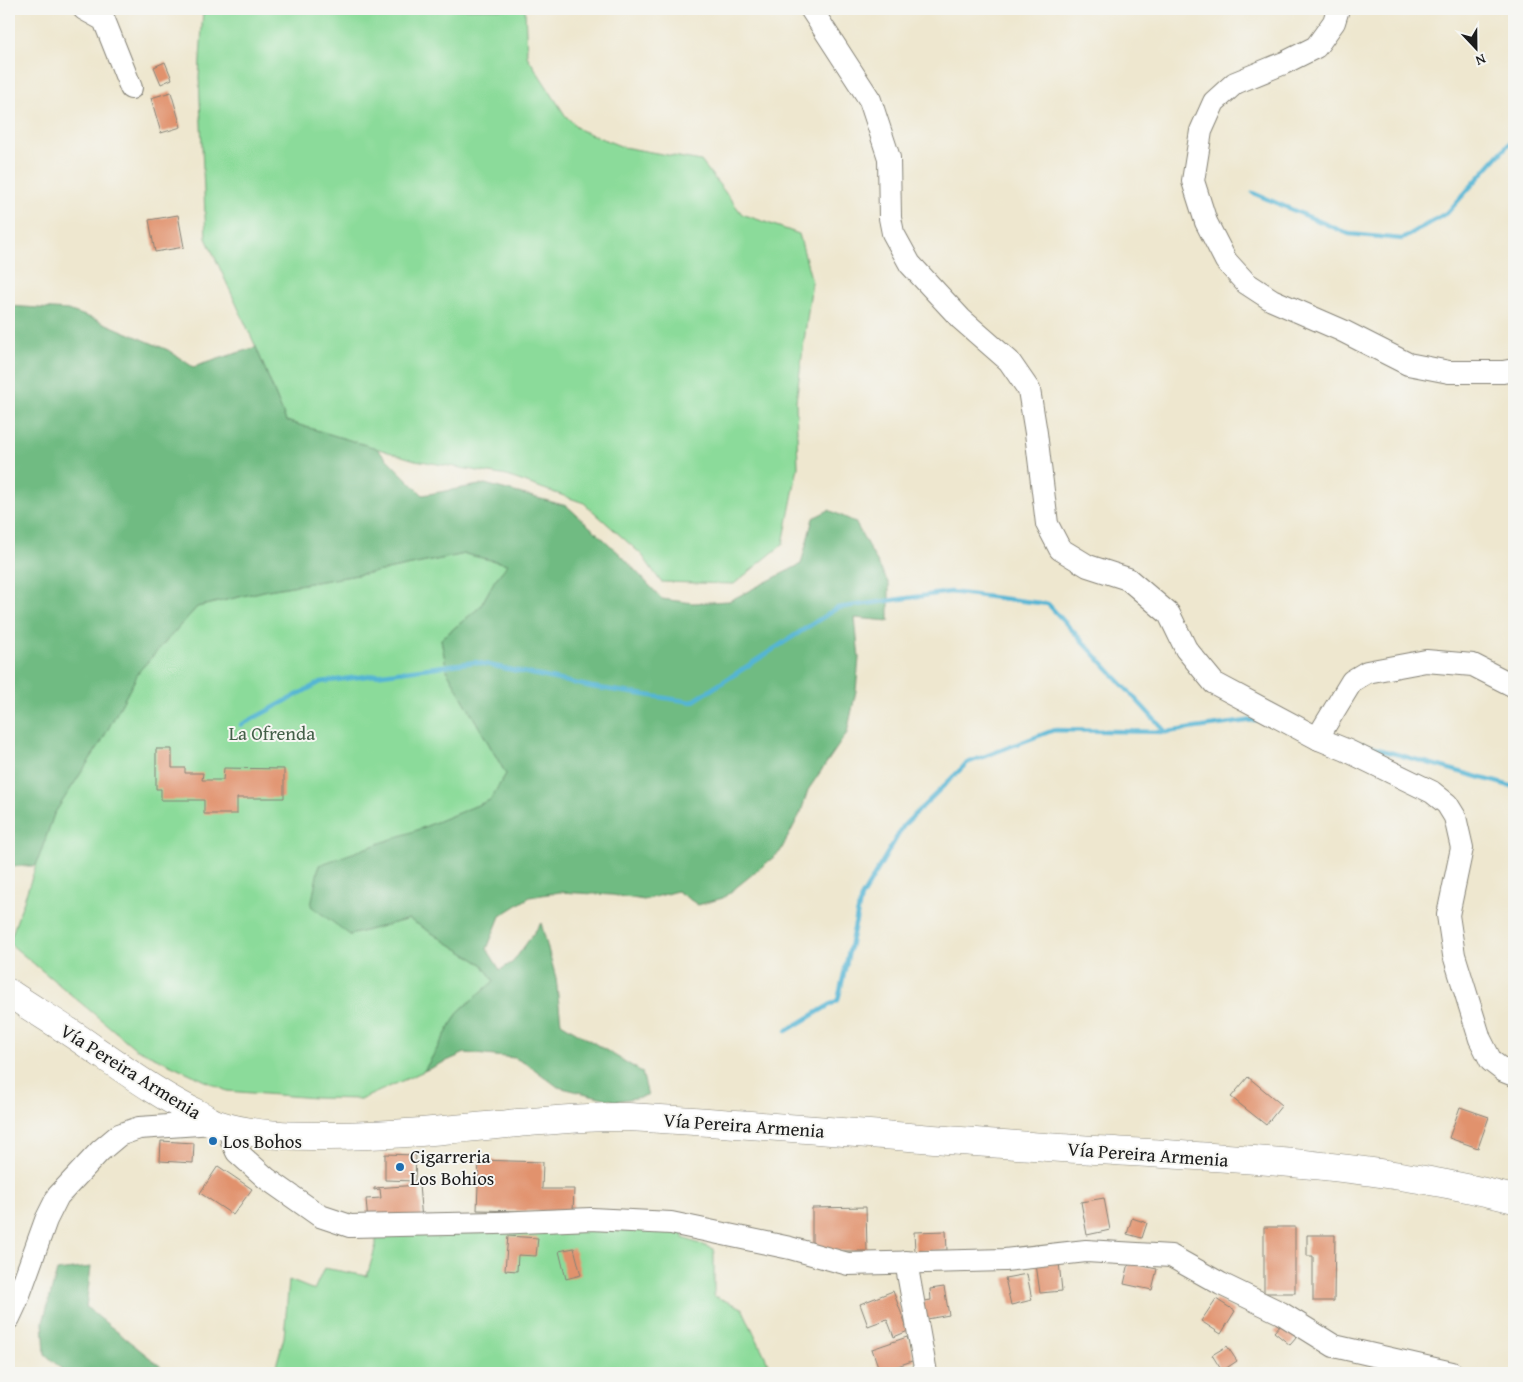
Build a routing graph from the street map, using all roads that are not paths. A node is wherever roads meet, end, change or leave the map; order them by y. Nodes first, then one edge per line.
1 (84, 9) edge
2 (811, 9) edge
3 (1338, 9) edge
4 (131, 88) dead end
5 (1514, 370) edge
6 (1514, 686) edge
7 (1320, 739) junction
8 (9, 993) edge
9 (1514, 1075) edge
10 (223, 1126) junction
11 (1514, 1200) edge
12 (906, 1262) junction
13 (9, 1318) edge
14 (926, 1373) edge
15 (1452, 1373) edge

1 - 4 street
2 - 7 street
3 - 5 street
6 - 7 street
7 - 9 street
8 - 10 main road, Vía Pereira Armenia
10 - 11 main road, Vía Pereira Armenia
10 - 12 street
10 - 13 street
12 - 14 street
12 - 15 street

